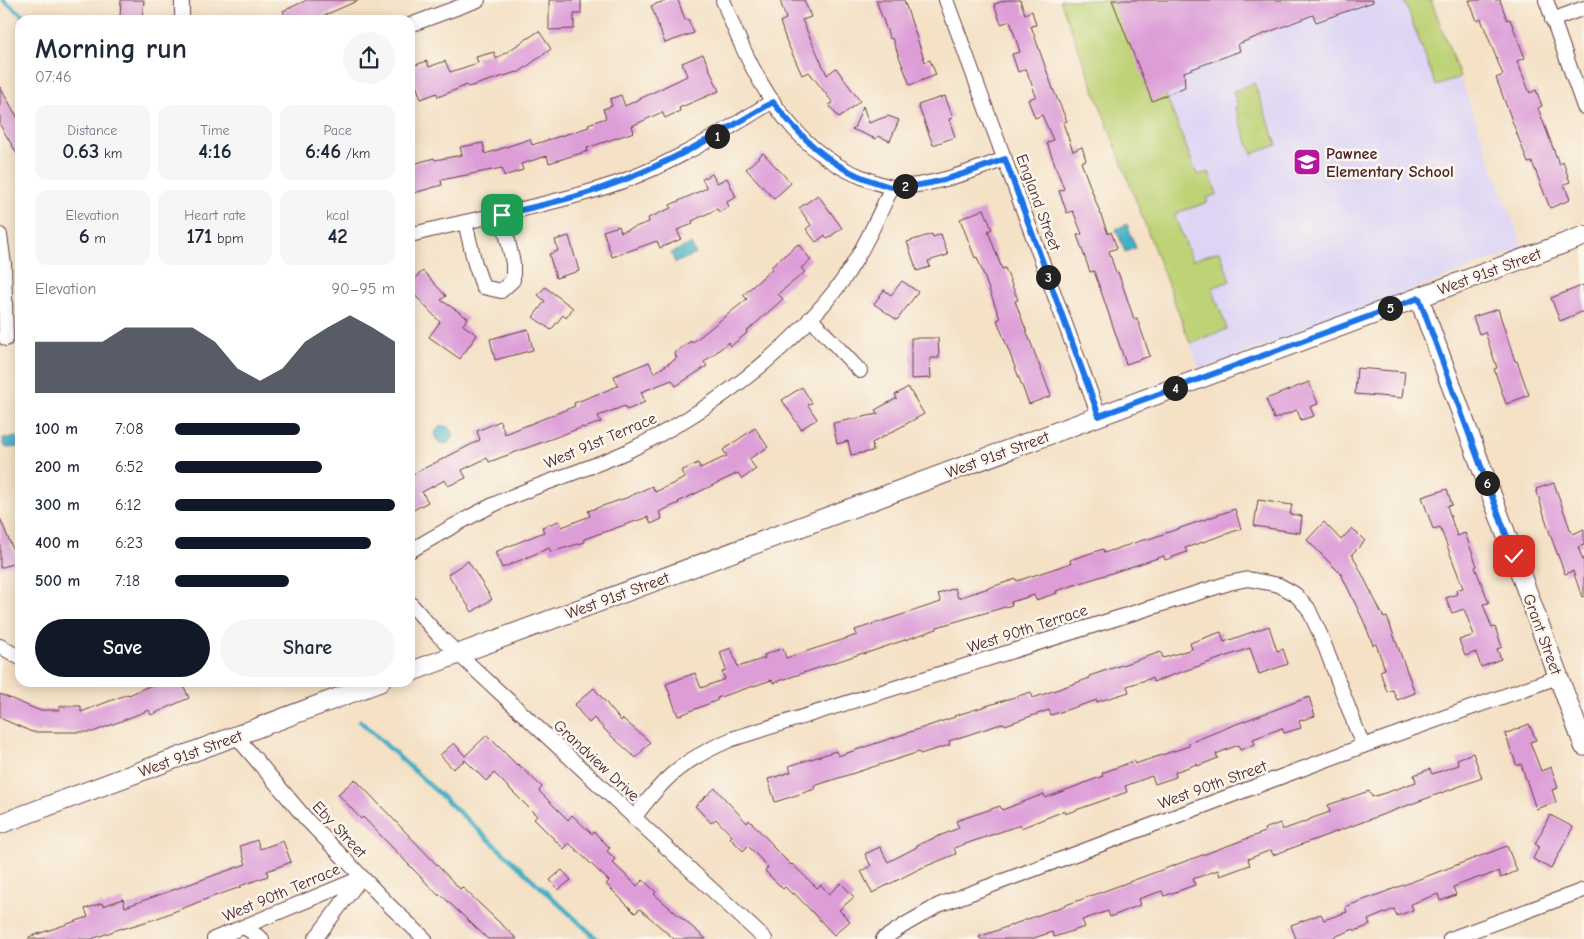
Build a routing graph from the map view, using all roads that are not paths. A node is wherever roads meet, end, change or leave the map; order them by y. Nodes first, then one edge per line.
1 (182, 0) edge
2 (478, 0) edge
3 (723, 0) edge
4 (946, 0) edge
5 (1546, 0) edge
6 (1584, 8) edge
7 (182, 15) edge
8 (1552, 20) junction
9 (415, 23) edge
10 (773, 102) junction
11 (1584, 107) edge
12 (1005, 159) junction
13 (892, 187) junction
14 (502, 215) junction
15 (465, 222) junction
16 (415, 234) edge
17 (0, 235) edge
18 (1584, 236) edge
19 (1419, 298) junction
20 (810, 318) junction
21 (9, 339) edge
22 (860, 371) dead end
23 (1099, 416) junction
24 (415, 548) edge
25 (415, 608) edge
26 (0, 646) edge
27 (458, 654) junction
28 (15, 655) edge
29 (415, 670) edge
30 (1558, 676) junction
31 (367, 687) edge
32 (236, 736) junction
33 (1363, 746) junction
34 (1584, 746) edge
35 (634, 818) junction
36 (0, 824) edge
37 (361, 878) junction
38 (1584, 890) edge
39 (244, 927) junction
40 (214, 939) edge
41 (262, 939) edge
42 (315, 939) edge
43 (425, 939) edge
44 (765, 939) edge
45 (884, 939) edge
46 (1450, 939) edge

1 - 7 street
2 - 9 street
3 - 10 street
4 - 12 street, England Street
5 - 8 street
6 - 8 street
8 - 11 street
10 - 13 street
10 - 14 street
12 - 13 street
12 - 23 street, England Street
13 - 20 street, West 91st Terrace
14 - 15 street
14 - 15 street
15 - 16 street
17 - 21 street
18 - 19 street, West 91st Street
19 - 23 street, West 91st Street
19 - 30 street, Grant Street
20 - 22 street
20 - 24 street, West 91st Terrace
23 - 27 street, West 91st Street
25 - 27 street, Grandview Drive
26 - 28 street
27 - 29 street, West 91st Street
27 - 35 street, Grandview Drive
30 - 33 street, West 90th Street
30 - 34 street, Grant Street
31 - 32 street, West 91st Street
32 - 36 street, West 91st Street
32 - 37 street, Eby Street
33 - 35 street, West 90th Terrace
33 - 45 street, West 90th Street
35 - 44 street, Grandview Drive
37 - 39 street, West 90th Terrace
37 - 42 street
37 - 43 street, Eby Street
38 - 46 street
39 - 40 street, West 90th Terrace
39 - 41 street

